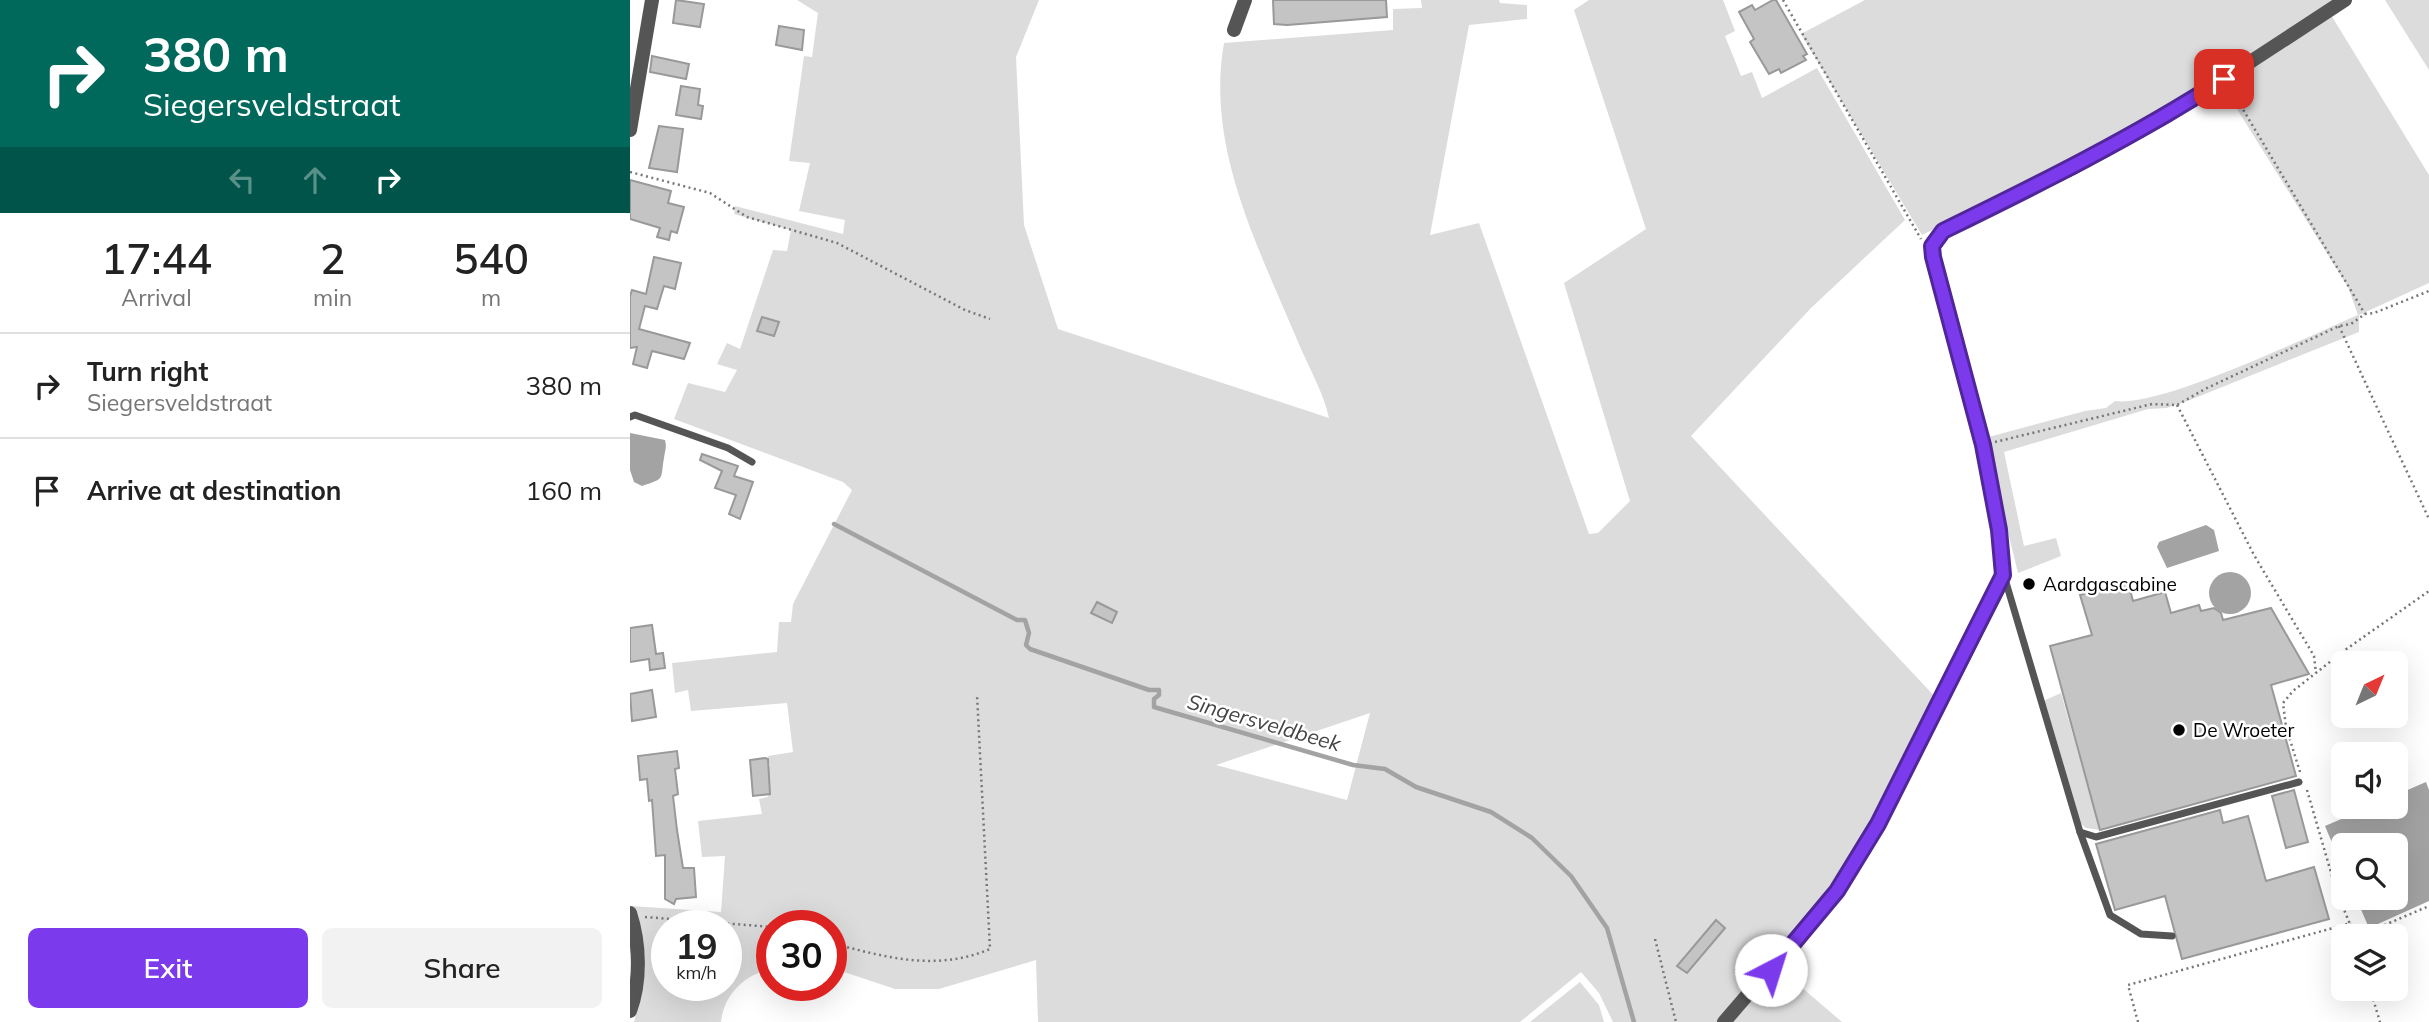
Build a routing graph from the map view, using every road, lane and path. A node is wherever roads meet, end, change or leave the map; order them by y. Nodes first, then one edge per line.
1 (652, 0) edge
2 (1245, 0) edge
3 (1783, 0) edge
4 (2345, 0) edge
5 (1234, 30) dead end
6 (2224, 79) junction
7 (630, 130) edge
8 (630, 172) edge
9 (1932, 246) junction
10 (2429, 291) edge
11 (2365, 314) junction
12 (990, 319) dead end
13 (2339, 326) junction
14 (2177, 405) junction
15 (630, 417) edge
16 (1983, 445) junction
17 (752, 462) dead end
18 (2429, 519) edge
19 (2003, 575) junction
20 (2429, 592) edge
21 (2316, 673) junction
22 (977, 695) dead end
23 (2301, 782) junction
24 (2080, 832) junction
25 (2429, 906) edge
26 (631, 915) edge
27 (2351, 923) joint
28 (2386, 924) edge
29 (756, 926) edge
30 (2172, 936) dead end
31 (1656, 939) dead end
32 (847, 947) edge
33 (2373, 1001) edge
34 (630, 1011) edge
35 (1676, 1022) edge
36 (1724, 1022) edge
37 (2138, 1022) edge
38 (2379, 1022) edge

1 - 7 street
2 - 5 street
3 - 9 path
4 - 6 street
6 - 9 street
6 - 11 path
8 - 12 path
9 - 16 street
10 - 11 path
11 - 13 path
13 - 14 path
13 - 18 path
14 - 16 path
14 - 21 path
15 - 17 lane
16 - 19 street
19 - 24 lane
19 - 36 street
20 - 21 path
21 - 23 path
22 - 32 path
23 - 24 lane
23 - 27 path
24 - 30 lane
25 - 28 path
26 - 29 path
26 - 34 street
27 - 37 path
31 - 35 path
33 - 38 path

